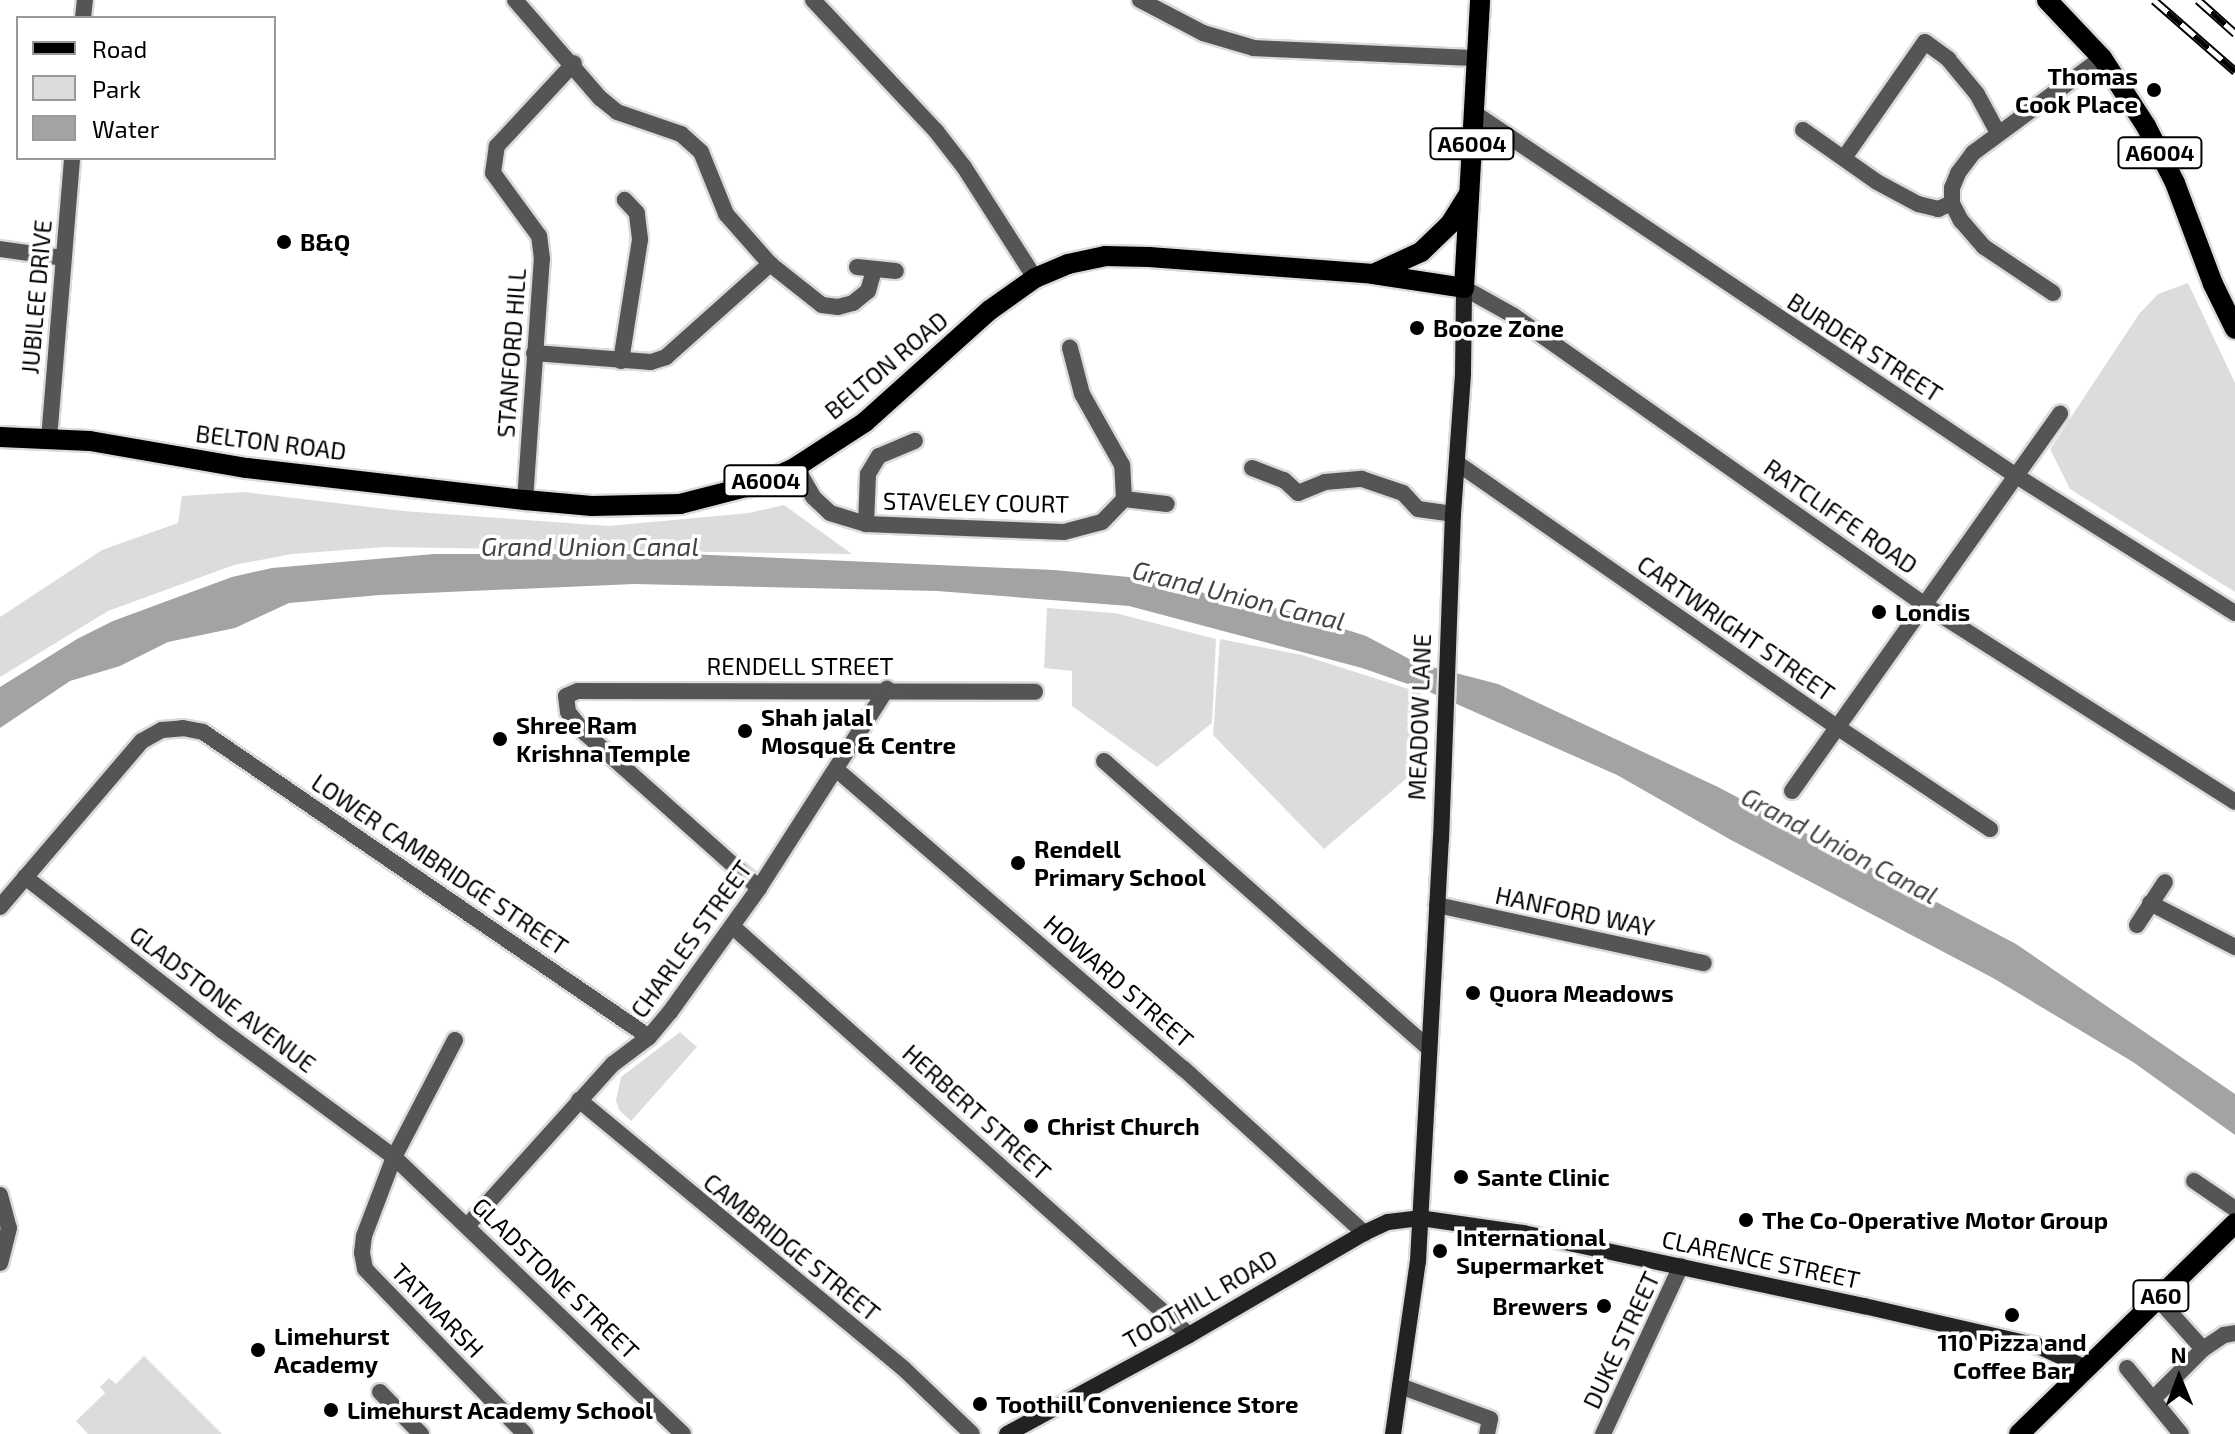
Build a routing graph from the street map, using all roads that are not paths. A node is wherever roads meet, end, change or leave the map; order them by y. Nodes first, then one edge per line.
1 (515, 0) edge
2 (813, 0) edge
3 (1140, 0) edge
4 (1480, 0) edge
5 (2047, 0) edge
6 (1475, 58) junction
7 (2102, 58) junction
8 (574, 63) junction
9 (1474, 113) junction
10 (1803, 130) dead end
11 (1998, 133) junction
12 (1844, 158) junction
13 (72, 160) edge
14 (1470, 193) junction
15 (625, 200) dead end
16 (1952, 203) junction
17 (0, 249) edge
18 (63, 258) junction
19 (770, 264) junction
20 (857, 267) dead end
21 (874, 270) junction
22 (896, 271) dead end
23 (1373, 274) junction
24 (1035, 278) junction
25 (1464, 288) junction
26 (2053, 293) dead end
27 (2235, 329) edge
28 (1070, 348) dead end
29 (534, 353) junction
30 (621, 361) junction
31 (2060, 414) dead end
32 (0, 437) edge
33 (49, 439) junction
34 (915, 441) dead end
35 (1457, 463) junction
36 (796, 467) junction
37 (1252, 468) dead end
38 (2018, 477) junction
39 (1124, 499) junction
40 (525, 500) junction
41 (1167, 504) dead end
42 (1453, 514) junction
43 (866, 524) junction
44 (1925, 605) junction
45 (2235, 613) edge
46 (887, 689) junction
47 (1035, 692) dead end
48 (1837, 727) junction
49 (1104, 761) dead end
50 (837, 770) junction
51 (1792, 791) dead end
52 (2235, 802) edge
53 (1990, 829) dead end
54 (25, 877) junction
55 (2165, 882) dead end
56 (759, 888) junction
57 (2150, 903) junction
58 (1437, 905) junction
59 (0, 907) edge
60 (2137, 925) dead end
61 (732, 926) junction
62 (2235, 947) edge
63 (1704, 963) dead end
64 (649, 1037) junction
65 (455, 1040) dead end
66 (1429, 1049) junction
67 (579, 1100) junction
68 (394, 1157) junction
69 (2194, 1181) dead end
70 (0, 1195) edge
71 (2235, 1209) edge
72 (1420, 1218) junction
73 (2235, 1223) edge
74 (467, 1226) junction
75 (1364, 1233) junction
76 (0, 1263) edge
77 (1681, 1266) junction
78 (2158, 1299) junction
79 (2235, 1333) edge
80 (1189, 1335) junction
81 (2203, 1349) junction
82 (2086, 1368) junction
83 (2127, 1368) dead end
84 (1400, 1386) junction
85 (380, 1392) dead end
86 (2153, 1399) junction
87 (421, 1434) edge
88 (525, 1434) edge
89 (683, 1434) edge
90 (972, 1434) edge
91 (1007, 1434) edge
92 (1393, 1434) edge
93 (1487, 1434) edge
94 (1603, 1434) edge
95 (2019, 1434) edge
96 (2181, 1434) edge

1 - 8 street
2 - 24 street
3 - 6 street
4 - 6 main road, MEADOW LANE / A6004
5 - 7 main road, A6004
6 - 9 main road, MEADOW LANE / A6004
7 - 11 street
7 - 27 main road, A6004
8 - 19 street
8 - 29 street, STANFORD HILL
9 - 14 main road, MEADOW LANE / A6004
9 - 38 street, BURDER STREET
10 - 12 street
11 - 12 street
11 - 16 street
12 - 16 street
13 - 18 street, JUBILEE DRIVE
14 - 23 main road, A6004
14 - 25 main road, MEADOW LANE / A6004
15 - 30 street
16 - 26 street
17 - 18 street
18 - 33 street, JUBILEE DRIVE
19 - 21 street
19 - 30 street
20 - 21 street
21 - 22 street
23 - 24 main road, BELTON ROAD / A6004
23 - 25 main road, BELTON ROAD / A6004
24 - 36 main road, BELTON ROAD / A6004
25 - 35 street, MEADOW LANE
25 - 44 street, RATCLIFFE ROAD
28 - 39 street
29 - 30 street
29 - 40 street, STANFORD HILL
31 - 38 street
32 - 33 main road, BELTON ROAD / A6004
33 - 40 main road, BELTON ROAD / A6004
34 - 43 street, STAVELEY COURT
35 - 42 street, MEADOW LANE
35 - 48 street, CARTWRIGHT STREET
36 - 40 main road, BELTON ROAD / A6004
36 - 43 street, STAVELEY COURT
37 - 42 street
38 - 44 street
38 - 45 street, BURDER STREET
39 - 41 street
39 - 43 street, STAVELEY COURT
42 - 58 street, MEADOW LANE
44 - 48 street
44 - 52 street, RATCLIFFE ROAD
46 - 47 street, RENDELL STREET
46 - 50 street, CHARLES STREET
46 - 56 street, RENDELL STREET
48 - 51 street
48 - 53 street, CARTWRIGHT STREET
49 - 66 street
50 - 56 street, CHARLES STREET
50 - 75 street, HOWARD STREET
54 - 59 street
54 - 64 street, LOWER CAMBRIDGE STREET
54 - 68 street, GLADSTONE AVENUE
55 - 57 street
56 - 61 street, CHARLES STREET
57 - 60 street
57 - 62 street
58 - 63 street, HANFORD WAY
58 - 66 street, MEADOW LANE
61 - 64 street, CHARLES STREET
61 - 80 street, HERBERT STREET
64 - 67 street, CHARLES STREET
65 - 68 street, TATMARSH
66 - 72 street, MEADOW LANE
67 - 74 street, CHARLES STREET
67 - 90 street, CAMBRIDGE STREET
68 - 74 street, GLADSTONE STREET
68 - 88 street, TATMARSH
69 - 71 street
70 - 76 street
72 - 75 street, TOOTHILL ROAD
72 - 77 street, CLARENCE STREET
72 - 84 street, MEADOW LANE
73 - 78 main road, A60
74 - 89 street, GLADSTONE STREET
75 - 80 street, TOOTHILL ROAD
77 - 82 street, CLARENCE STREET
77 - 94 street, DUKE STREET
78 - 81 street
78 - 82 main road, A60
79 - 81 street
80 - 91 street, TOOTHILL ROAD
81 - 86 street
82 - 95 main road, A60
83 - 86 street
84 - 92 street, MEADOW LANE
84 - 93 street
85 - 87 street
86 - 96 street

